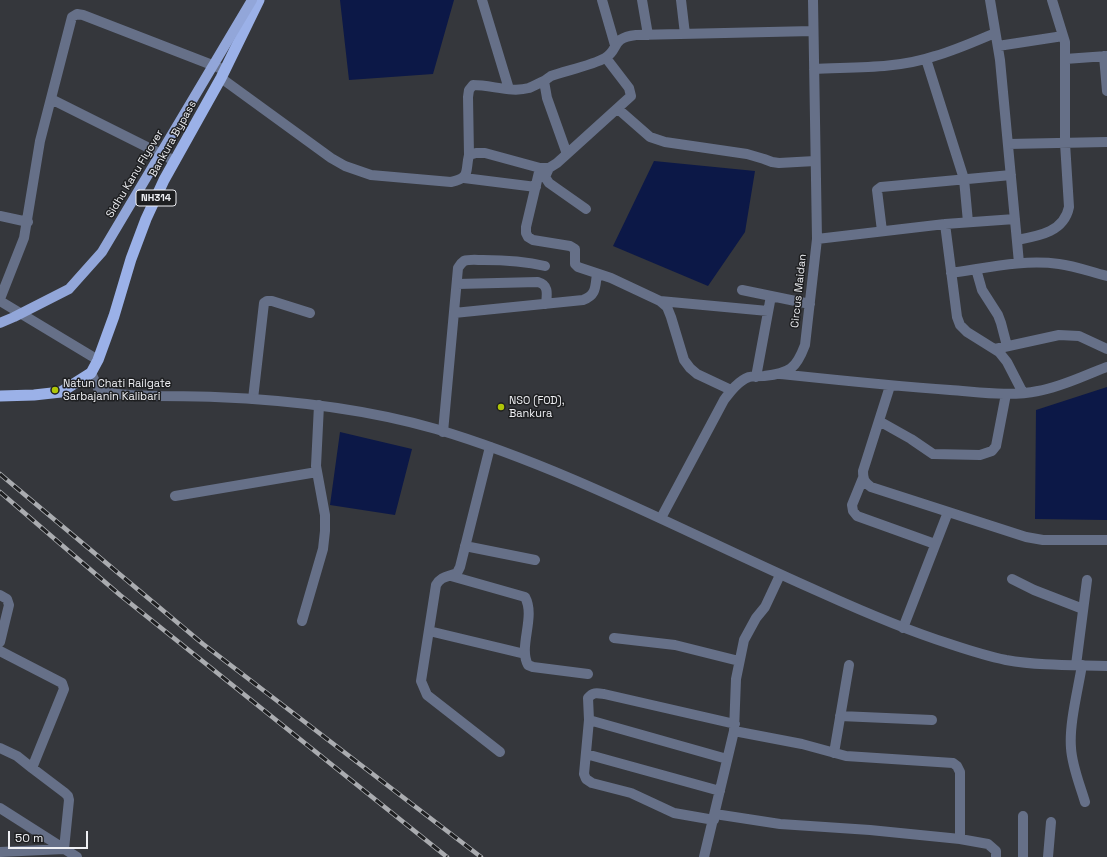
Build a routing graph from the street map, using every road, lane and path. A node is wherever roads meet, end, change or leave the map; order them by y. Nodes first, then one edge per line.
1 (252, 0) edge
2 (259, 0) edge
3 (482, 0) edge
4 (602, 0) edge
5 (642, 0) edge
6 (681, 0) edge
7 (813, 0) edge
8 (990, 0) edge
9 (1052, 0) edge
10 (813, 31) junction
11 (995, 33) junction
12 (685, 34) junction
13 (648, 35) junction
14 (1063, 36) junction
15 (615, 45) junction
16 (998, 46) junction
17 (1105, 56) edge
18 (606, 58) junction
19 (926, 59) junction
20 (1065, 59) junction
21 (814, 69) junction
22 (223, 74) junction
23 (544, 81) junction
24 (509, 89) junction
25 (1107, 92) edge
26 (52, 99) junction
27 (618, 108) junction
28 (1107, 142) edge
29 (1065, 143) junction
30 (1008, 144) junction
31 (567, 154) junction
32 (469, 155) junction
33 (175, 161) junction
34 (816, 161) junction
35 (545, 168) junction
36 (1011, 175) junction
37 (464, 178) junction
38 (964, 179) junction
39 (536, 187) junction
40 (586, 209) dead end
41 (0, 216) edge
42 (1015, 219) junction
43 (28, 222) junction
44 (968, 222) junction
45 (945, 224) junction
46 (882, 231) junction
47 (817, 238) junction
48 (1017, 240) junction
49 (1020, 263) junction
50 (545, 266) dead end
51 (976, 269) junction
52 (951, 273) junction
53 (597, 274) junction
54 (1107, 276) edge
55 (457, 284) junction
56 (742, 290) dead end
57 (771, 296) junction
58 (0, 300) edge
59 (660, 301) junction
60 (546, 304) junction
61 (810, 304) junction
62 (768, 311) junction
63 (310, 313) dead end
64 (454, 313) junction
65 (0, 323) edge
66 (1007, 346) junction
67 (995, 349) junction
68 (1107, 349) edge
69 (98, 360) junction
70 (1107, 367) edge
71 (90, 373) junction
72 (780, 374) junction
73 (756, 377) junction
74 (890, 386) junction
75 (731, 390) junction
76 (1023, 393) junction
77 (1006, 394) junction
78 (0, 396) edge
79 (253, 399) junction
80 (319, 405) junction
81 (879, 421) junction
82 (443, 432) junction
83 (490, 447) junction
84 (317, 472) junction
85 (863, 478) junction
86 (175, 496) dead end
87 (948, 512) junction
88 (661, 518) junction
89 (1107, 540) edge
90 (935, 544) junction
91 (465, 546) junction
92 (535, 560) dead end
93 (780, 575) junction
94 (451, 576) junction
95 (1012, 580) dead end
96 (1087, 580) dead end
97 (0, 595) edge
98 (1083, 609) junction
99 (302, 621) dead end
100 (903, 628) junction
101 (429, 631) junction
102 (614, 638) dead end
103 (0, 642) edge
104 (0, 651) edge
105 (525, 654) junction
106 (739, 661) junction
107 (849, 665) dead end
108 (1079, 665) junction
109 (1107, 666) edge
110 (588, 674) dead end
111 (840, 716) junction
112 (589, 720) junction
113 (932, 720) dead end
114 (735, 727) junction
115 (0, 748) edge
116 (500, 752) dead end
117 (834, 753) junction
118 (586, 754) junction
119 (727, 759) junction
120 (32, 768) junction
121 (720, 791) junction
122 (1085, 802) dead end
123 (0, 808) edge
124 (1023, 816) dead end
125 (714, 817) junction
126 (1052, 822) dead end
127 (960, 839) junction
128 (64, 849) junction
129 (0, 852) edge
130 (77, 857) edge
131 (704, 857) edge
132 (996, 857) edge
133 (1023, 857) edge
134 (1048, 857) edge

1 - 65 main road, Sidhu Kanu Flyover, bridge
2 - 22 highway, Bankura Bypass / NH314
3 - 24 street
4 - 15 street
5 - 13 street
6 - 12 street
7 - 10 street, Circus Maidan
8 - 11 street
9 - 14 street
10 - 12 street
10 - 21 street, Circus Maidan
11 - 16 street
11 - 19 street
12 - 13 street
13 - 15 street
14 - 16 street
14 - 20 street
15 - 18 street
16 - 30 street
17 - 20 street
17 - 25 street
18 - 23 street
18 - 27 street
19 - 21 street
19 - 38 street
20 - 29 street
21 - 34 street, Circus Maidan
22 - 26 street
22 - 33 highway, Bankura Bypass / NH314
22 - 37 street
23 - 24 street
23 - 31 street
24 - 32 street
26 - 33 street
26 - 43 street
27 - 31 street
27 - 34 street
28 - 29 street
29 - 30 street
29 - 48 street
30 - 36 street
31 - 35 street
32 - 35 street
32 - 37 street
33 - 69 highway, Bankura Bypass / NH314
34 - 47 street, Circus Maidan
35 - 39 street
35 - 40 street
36 - 38 street
36 - 42 street
37 - 39 street
38 - 44 street
38 - 46 street
39 - 53 street
41 - 43 street
42 - 44 street
42 - 48 street
43 - 58 street
44 - 45 street
45 - 46 street
45 - 52 street
46 - 47 street
47 - 61 street, Circus Maidan
48 - 49 street
49 - 51 street
49 - 54 street
50 - 55 street
51 - 52 street
51 - 66 street
52 - 67 street
53 - 59 street
53 - 60 street
55 - 60 street
55 - 64 street
56 - 57 street
57 - 61 street
57 - 62 street
58 - 69 street
59 - 62 street
59 - 75 street
60 - 64 street
61 - 72 street, Circus Maidan
62 - 73 street
63 - 79 street
64 - 82 street
66 - 67 street
66 - 68 street
67 - 76 street
69 - 71 highway, Bankura Bypass / NH314
70 - 76 street
71 - 78 highway, Bankura Bypass / NH314
71 - 79 street
72 - 73 street, Circus Maidan
72 - 74 street
73 - 75 street, Circus Maidan
74 - 77 street
74 - 81 street
75 - 88 street, Circus Maidan
76 - 77 street
77 - 81 street
79 - 80 street
80 - 82 street
80 - 84 street
81 - 85 street
82 - 83 street
83 - 88 street
83 - 91 street
84 - 86 street
84 - 99 street
85 - 87 street
85 - 90 street
87 - 89 street
87 - 90 street
88 - 93 street
90 - 100 street
91 - 92 street
91 - 94 street
93 - 100 street
93 - 106 street
94 - 101 street
94 - 105 street
95 - 98 street
96 - 98 street
97 - 103 street
98 - 108 street
100 - 108 street
101 - 105 street
101 - 116 street
102 - 106 street
104 - 120 street
105 - 110 street
106 - 114 street
107 - 111 street
108 - 109 street
108 - 122 street
111 - 113 street
111 - 117 street
112 - 114 street
112 - 118 street
112 - 119 street
114 - 117 street
114 - 119 street
115 - 120 street
117 - 127 street
118 - 121 street
118 - 125 street
119 - 121 street
120 - 128 street
121 - 125 street
123 - 128 street
124 - 133 street
125 - 127 street
125 - 131 street
126 - 134 street
127 - 132 street
128 - 129 street
128 - 130 street

